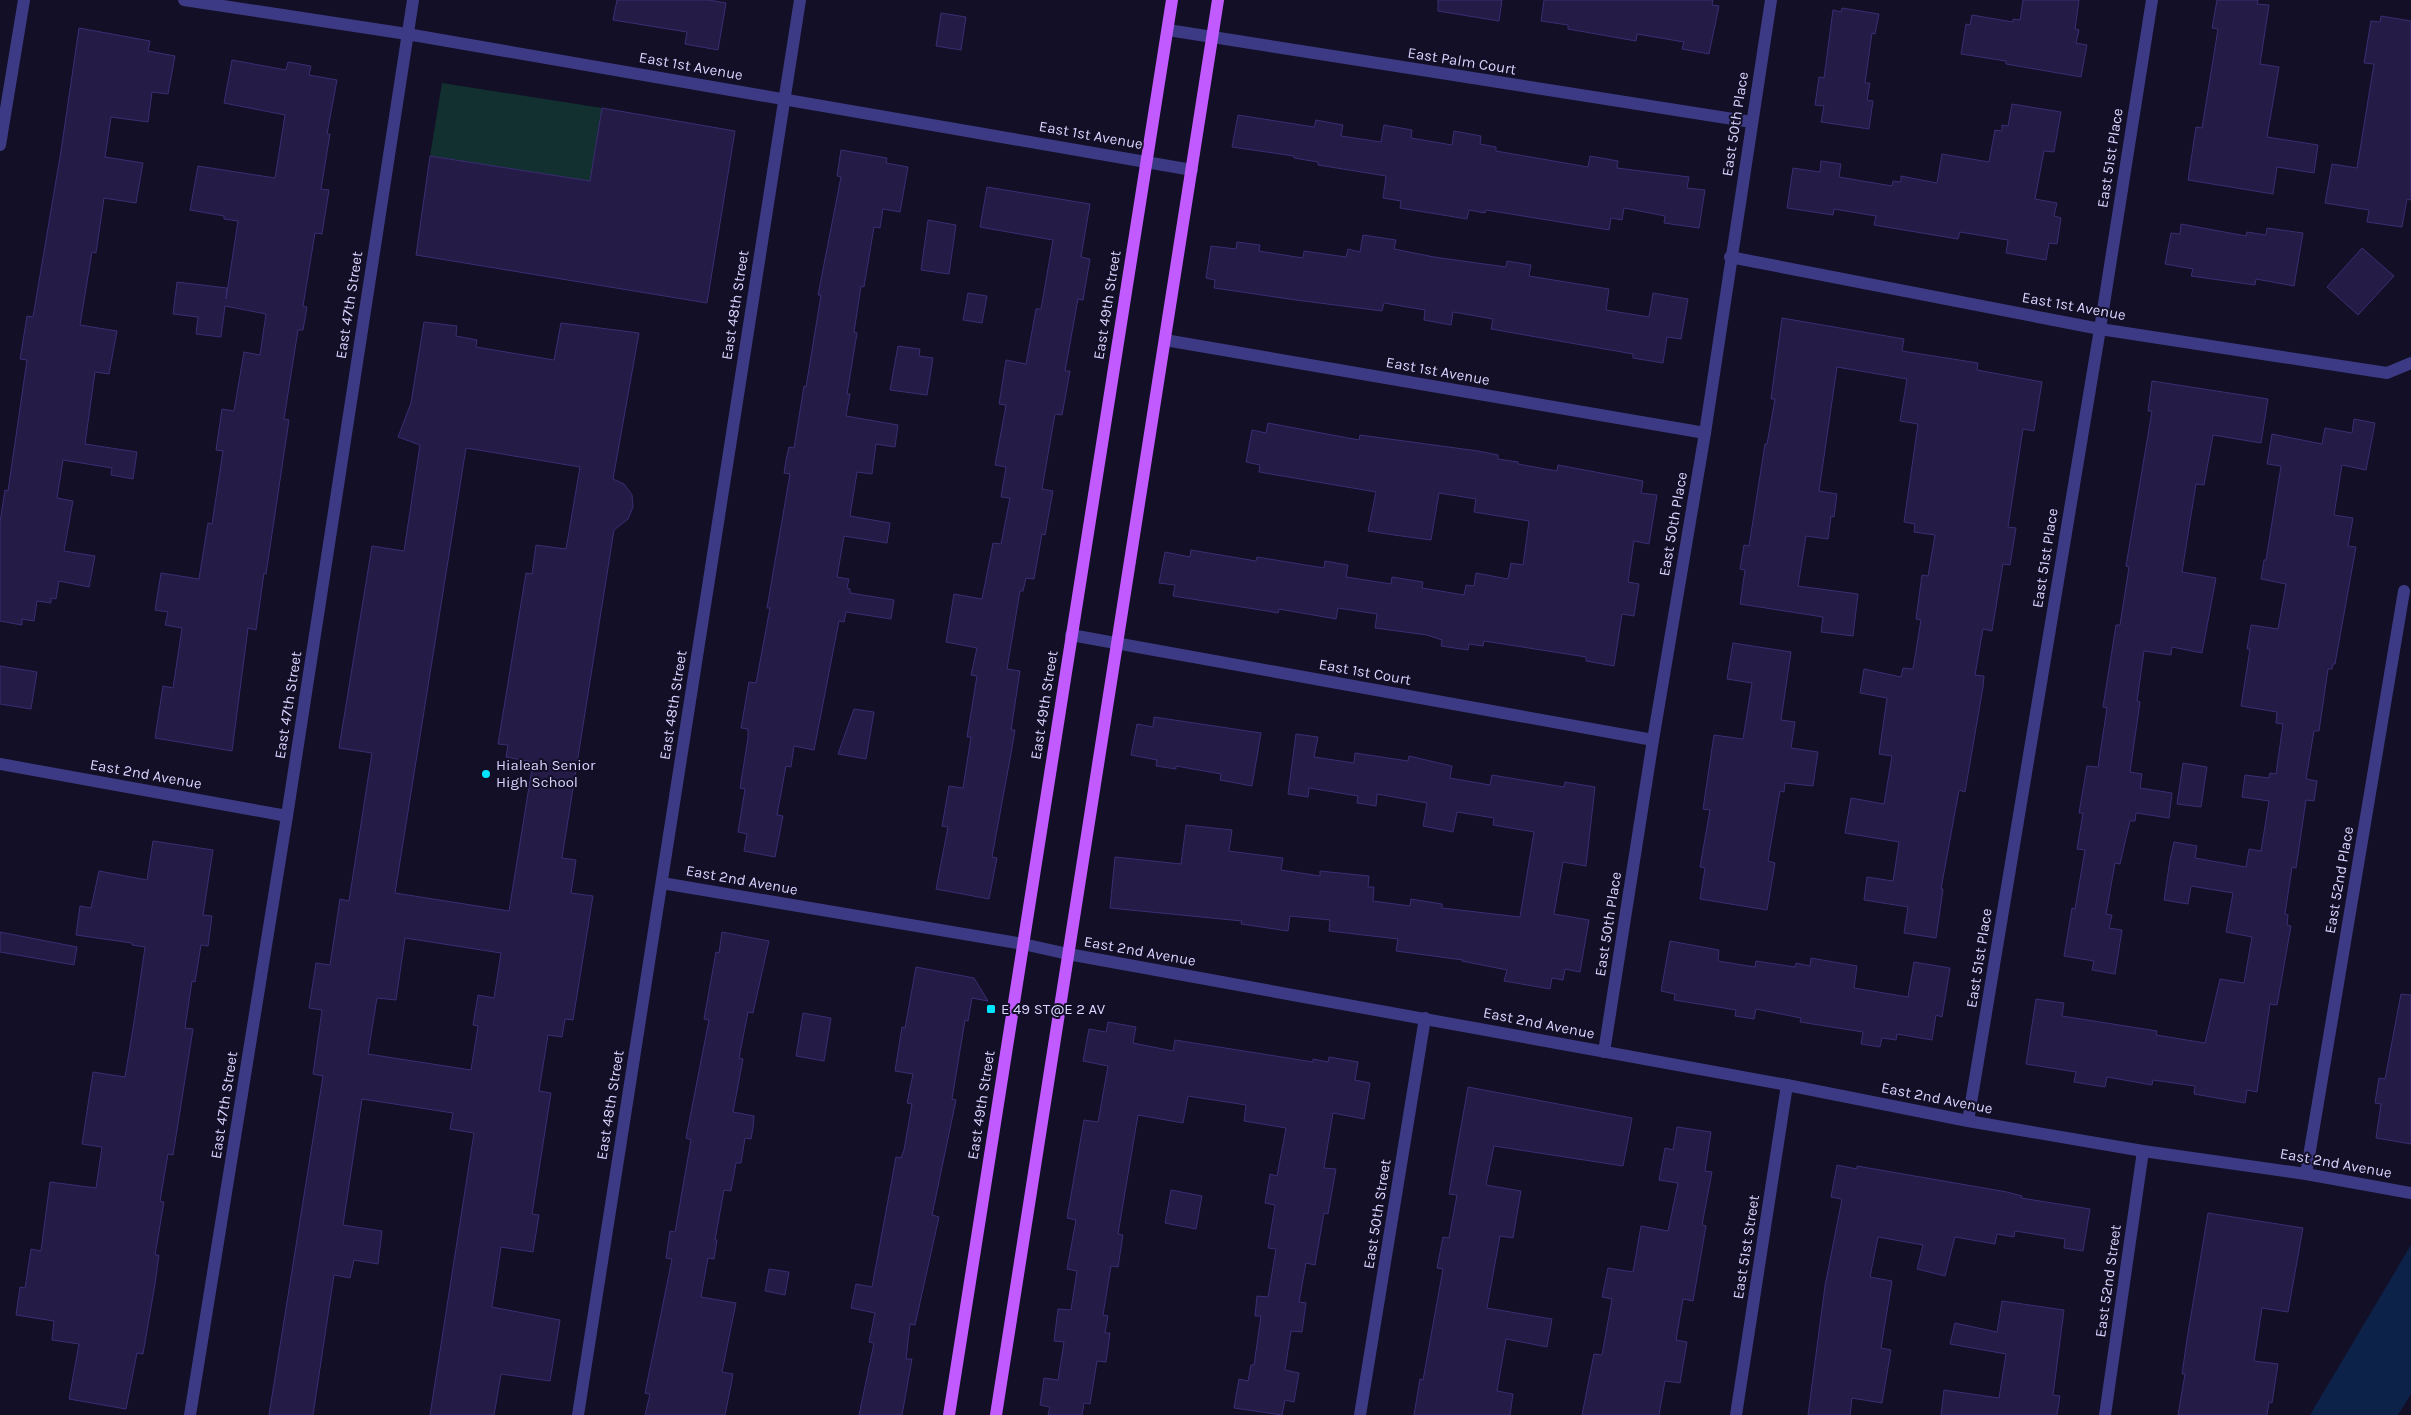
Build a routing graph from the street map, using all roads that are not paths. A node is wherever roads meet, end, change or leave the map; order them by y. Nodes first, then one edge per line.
1 (24, 0) edge
2 (184, 0) edge
3 (413, 0) edge
4 (800, 0) edge
5 (1172, 0) edge
6 (1218, 0) edge
7 (1771, 0) edge
8 (2152, 0) edge
9 (1168, 30) junction
10 (407, 34) junction
11 (1212, 38) junction
12 (784, 99) junction
13 (1752, 122) junction
14 (0, 145) edge
15 (1146, 161) junction
16 (1192, 170) junction
17 (1730, 257) junction
18 (2100, 329) junction
19 (1165, 340) junction
20 (2411, 363) edge
21 (1705, 433) junction
22 (2404, 591) dead end
23 (1071, 635) junction
24 (1118, 645) junction
25 (1653, 740) junction
26 (0, 764) edge
27 (287, 816) junction
28 (662, 883) junction
29 (1023, 944) junction
30 (1068, 954) junction
31 (1425, 1018) junction
32 (1604, 1052) junction
33 (1787, 1085) junction
34 (1968, 1121) junction
35 (2143, 1151) junction
36 (2306, 1174) junction
37 (2411, 1193) edge
38 (190, 1415) edge
39 (578, 1415) edge
40 (949, 1415) edge
41 (996, 1415) edge
42 (1360, 1415) edge
43 (1736, 1415) edge
44 (2105, 1415) edge

1 - 14 street
2 - 10 street, East 1st Avenue
3 - 10 street, East 47th Street
4 - 12 street, East 48th Street
5 - 9 main road, East 49th Street
6 - 11 main road
7 - 13 street, East 50th Place
8 - 18 street, East 51st Place
9 - 11 street, East Palm Court
9 - 15 main road, East 49th Street
10 - 12 street, East 1st Avenue
10 - 27 street, East 47th Street
11 - 13 street, East Palm Court
11 - 16 main road
12 - 15 street, East 1st Avenue
12 - 28 street, East 48th Street
13 - 17 street, East 50th Place
15 - 16 street, East 1st Avenue
15 - 23 main road, East 49th Street
16 - 19 main road
17 - 18 street, East 1st Avenue
17 - 21 street, East 50th Place
18 - 20 street, East 1st Avenue
18 - 34 street, East 51st Place
19 - 21 street, East 1st Avenue
19 - 24 main road
21 - 25 street, East 50th Place
22 - 36 street, East 52nd Place
23 - 24 street, East 1st Court
23 - 29 main road, East 49th Street
24 - 25 street, East 1st Court
24 - 30 main road
25 - 32 street, East 50th Place
26 - 27 street, East 2nd Avenue
27 - 38 street, East 47th Street
28 - 29 street, East 2nd Avenue
28 - 39 street, East 48th Street
29 - 30 street, East 2nd Avenue
29 - 40 main road, East 49th Street
30 - 31 street, East 2nd Avenue
30 - 41 main road
31 - 32 street, East 2nd Avenue
31 - 42 street, East 50th Street
32 - 33 street, East 2nd Avenue
33 - 34 street, East 2nd Avenue
33 - 43 street, East 51st Street
34 - 35 street, East 2nd Avenue
35 - 36 street, East 2nd Avenue
35 - 44 street, East 52nd Street
36 - 37 street, East 2nd Avenue

